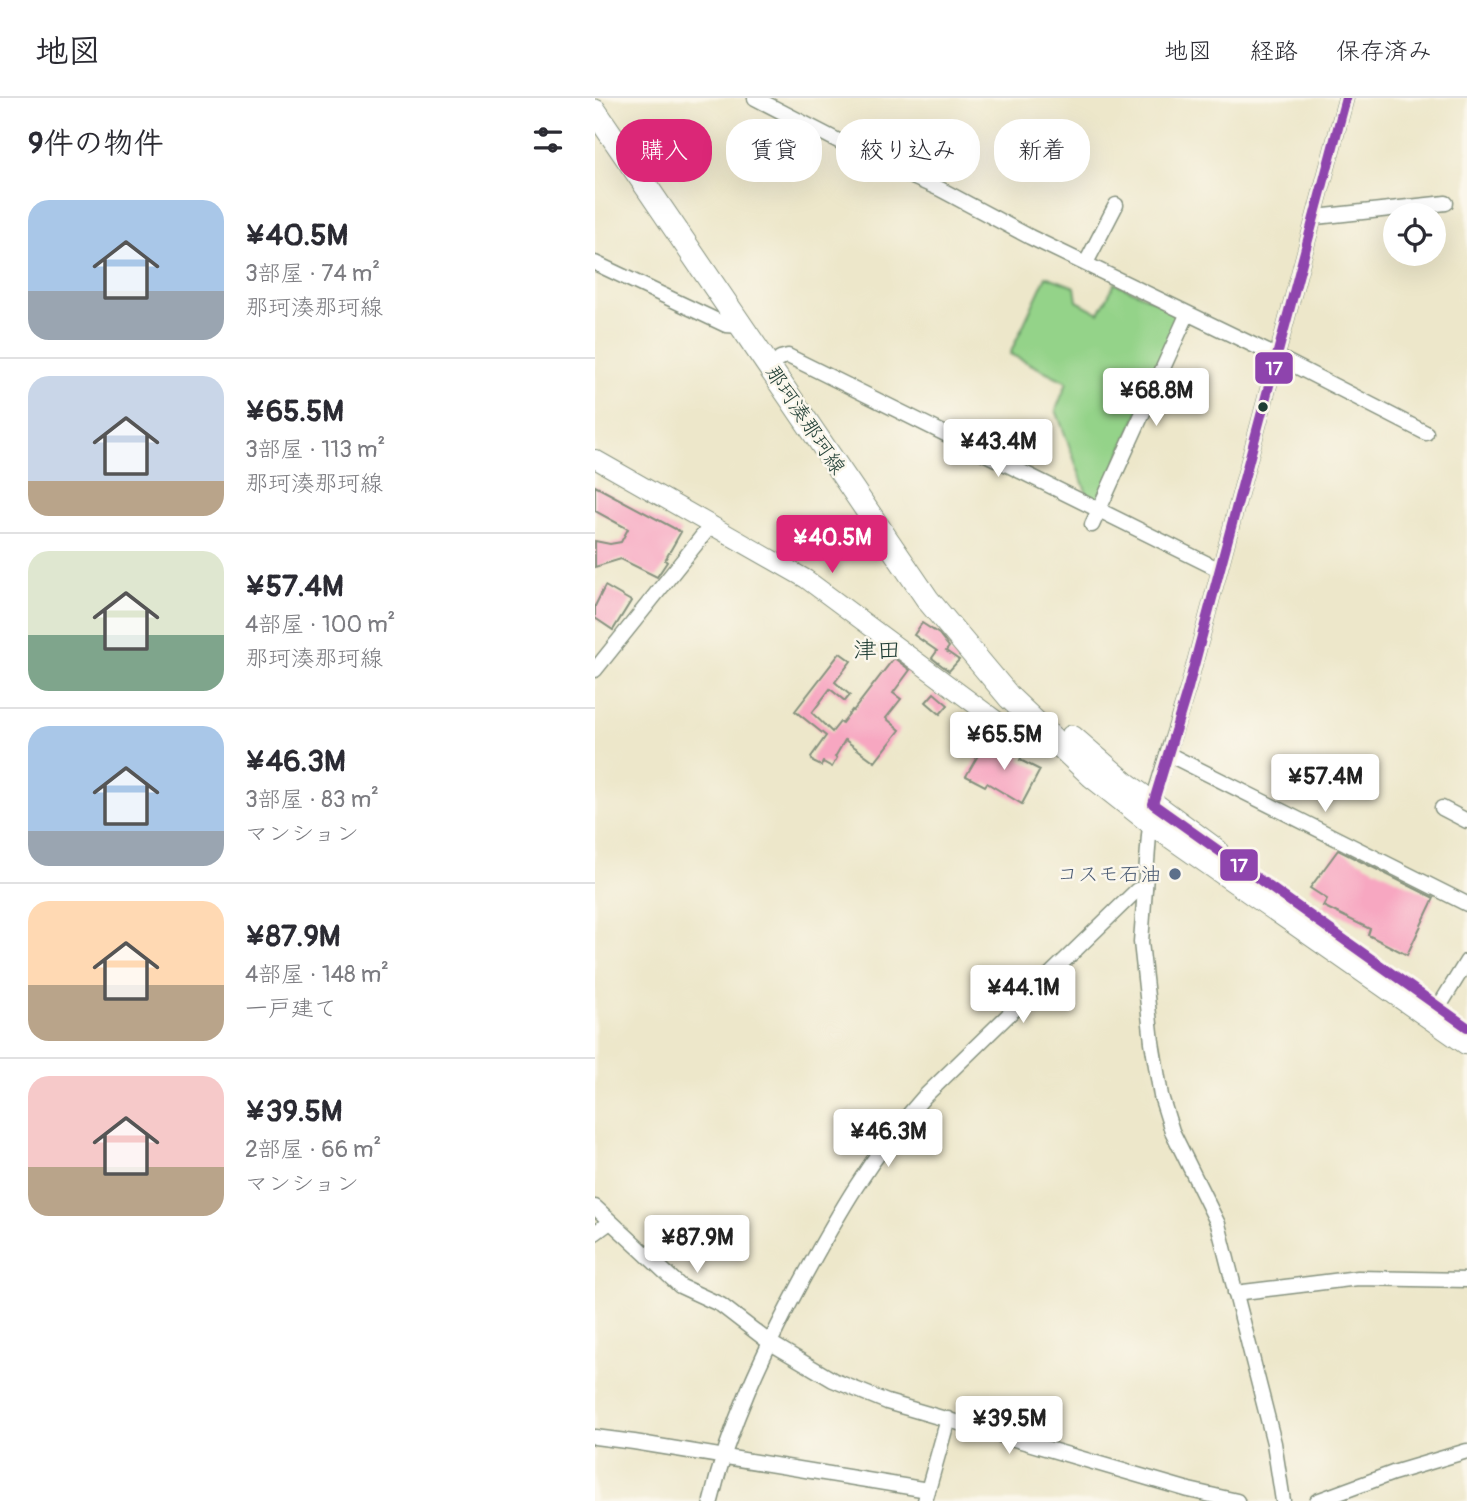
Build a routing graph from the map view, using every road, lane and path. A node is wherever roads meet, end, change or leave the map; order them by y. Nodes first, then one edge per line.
1 (602, 98) edge
2 (755, 98) edge
3 (1346, 98) edge
4 (595, 111) edge
5 (1117, 205) dead end
6 (1383, 210) edge
7 (1315, 217) junction
8 (595, 263) edge
9 (1086, 264) junction
10 (1187, 315) junction
11 (741, 326) junction
12 (1276, 356) junction
13 (780, 358) junction
14 (1426, 433) dead end
15 (595, 459) edge
16 (1100, 510) junction
17 (712, 524) junction
18 (1093, 525) dead end
19 (1219, 569) junction
20 (595, 670) edge
21 (1010, 698) junction
22 (994, 720) junction
23 (1054, 742) junction
24 (1168, 754) junction
25 (1443, 808) dead end
26 (1151, 813) junction
27 (1467, 821) edge
28 (1145, 888) junction
29 (1467, 904) edge
30 (1467, 961) edge
31 (1436, 1013) junction
32 (1467, 1027) edge
33 (1467, 1043) edge
34 (595, 1207) edge
35 (610, 1222) junction
36 (595, 1233) edge
37 (1467, 1280) edge
38 (1235, 1293) junction
39 (769, 1342) junction
40 (948, 1419) junction
41 (595, 1437) edge
42 (1467, 1451) edge
43 (722, 1456) junction
44 (926, 1495) edge
45 (1184, 1495) edge
46 (712, 1501) edge
47 (1237, 1501) edge
48 (1283, 1501) edge
49 (1317, 1501) edge

1 - 13 main road, 那珂湊那珂線
2 - 9 street
3 - 7 street
4 - 11 main road, 那珂湊那珂線
5 - 9 street
6 - 7 street
7 - 12 street
8 - 11 street
9 - 10 street
10 - 12 street
10 - 16 street
11 - 21 main road, 那珂湊那珂線
12 - 14 street
12 - 19 street
13 - 16 street
13 - 26 main road, 那珂湊那珂線
15 - 17 street
16 - 18 street
16 - 19 street
17 - 20 street
17 - 22 street
19 - 24 street
21 - 22 street
21 - 23 main road, 那珂湊那珂線
22 - 23 street
23 - 26 main road, 那珂湊那珂線
24 - 26 street
24 - 29 street
25 - 27 street
26 - 28 street
26 - 31 main road, 那珂湊那珂線
28 - 38 street
28 - 39 street
30 - 31 street
31 - 32 main road, 那珂湊那珂線
31 - 33 main road, 那珂湊那珂線
34 - 35 street
35 - 36 street
35 - 39 street
37 - 38 street
38 - 48 street
39 - 40 street
39 - 43 street
40 - 44 street
40 - 45 street
41 - 43 street
42 - 49 street
43 - 44 street
43 - 46 street
45 - 47 street

